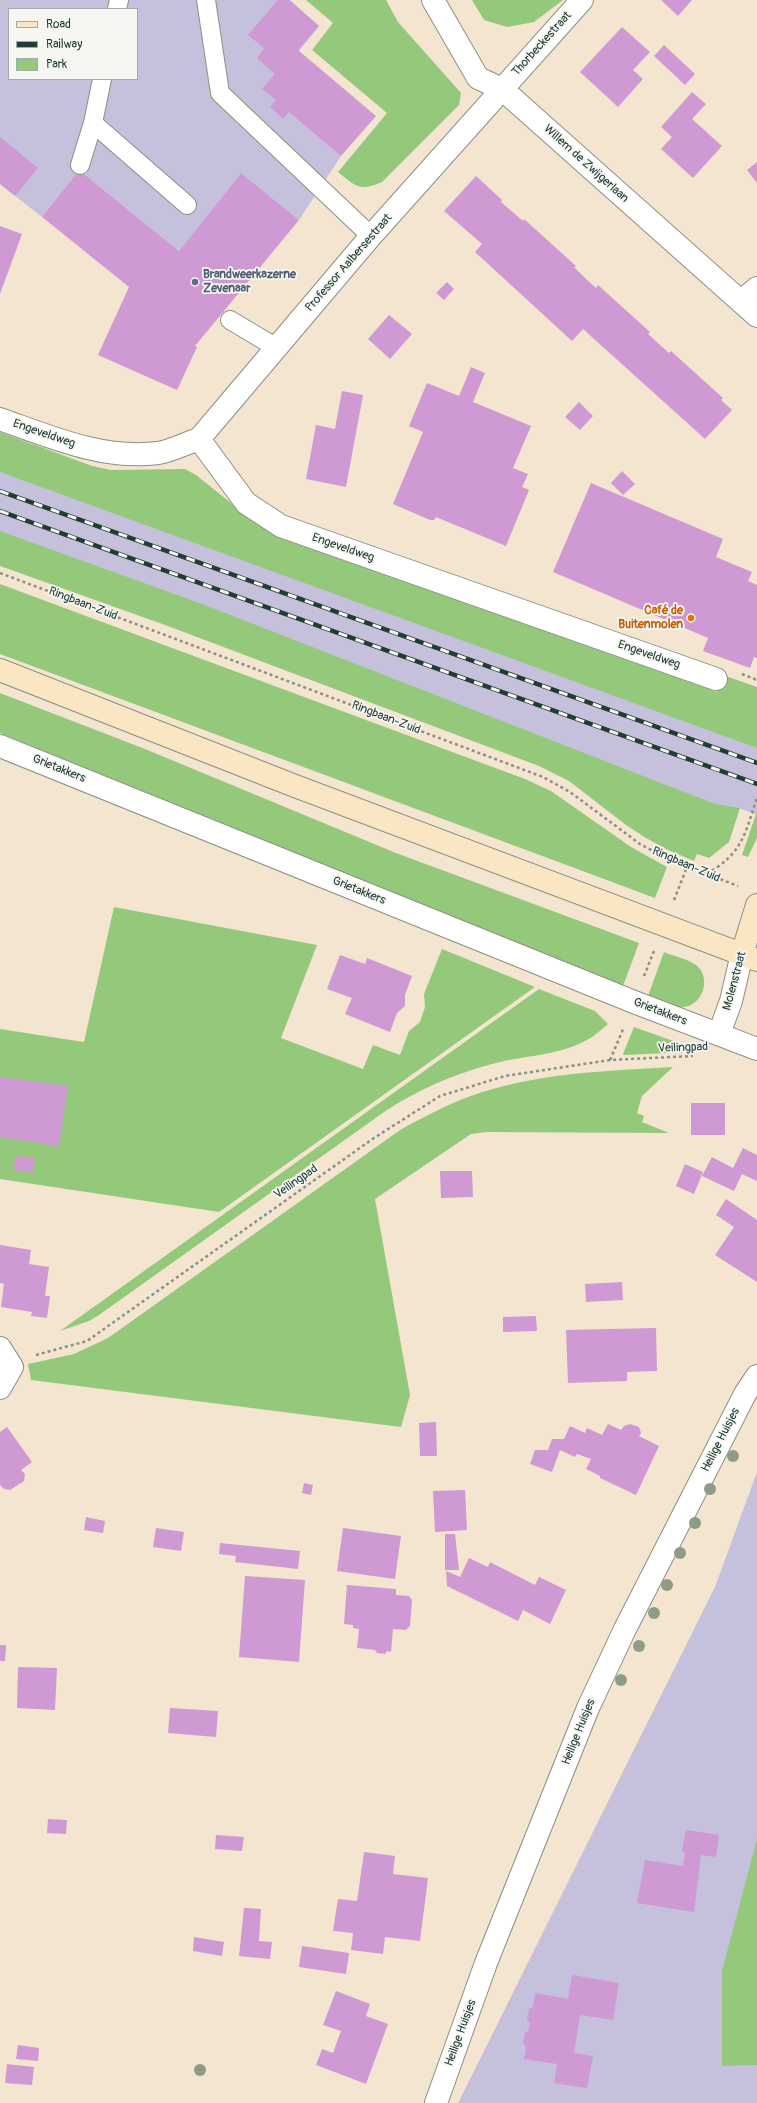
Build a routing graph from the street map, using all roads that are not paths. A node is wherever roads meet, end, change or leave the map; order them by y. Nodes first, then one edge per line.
1 (206, 0) edge
2 (433, 0) edge
3 (582, 0) edge
4 (102, 80) edge
5 (502, 89) junction
6 (93, 123) junction
7 (80, 165) dead end
8 (187, 205) dead end
9 (372, 236) junction
10 (749, 295) edge
11 (757, 316) edge
12 (230, 320) dead end
13 (277, 348) junction
14 (0, 419) edge
15 (199, 439) junction
16 (0, 670) edge
17 (716, 679) dead end
18 (0, 746) edge
19 (750, 896) edge
20 (749, 957) edge
21 (719, 1034) junction
22 (757, 1049) edge
23 (0, 1348) edge
24 (757, 1376) edge
25 (0, 1388) edge
26 (436, 2103) edge

1 - 9 lane
2 - 5 street, Willem de Zwijgerlaan
3 - 5 street, Thorbeckestraat
4 - 6 lane
5 - 9 street, Professor Aalbersestraat
5 - 10 street, Willem de Zwijgerlaan
6 - 7 lane
6 - 8 lane
9 - 13 street, Professor Aalbersestraat
10 - 11 street, Willem de Zwijgerlaan
12 - 13 lane
13 - 15 street, Professor Aalbersestraat
14 - 15 street, Engeveldweg
15 - 17 street, Engeveldweg
16 - 20 street
18 - 21 street, Grietakkers
19 - 20 street, Molenstraat
20 - 21 street, Molenstraat
21 - 22 street
23 - 25 street
24 - 26 street, Heilige Huisjes

